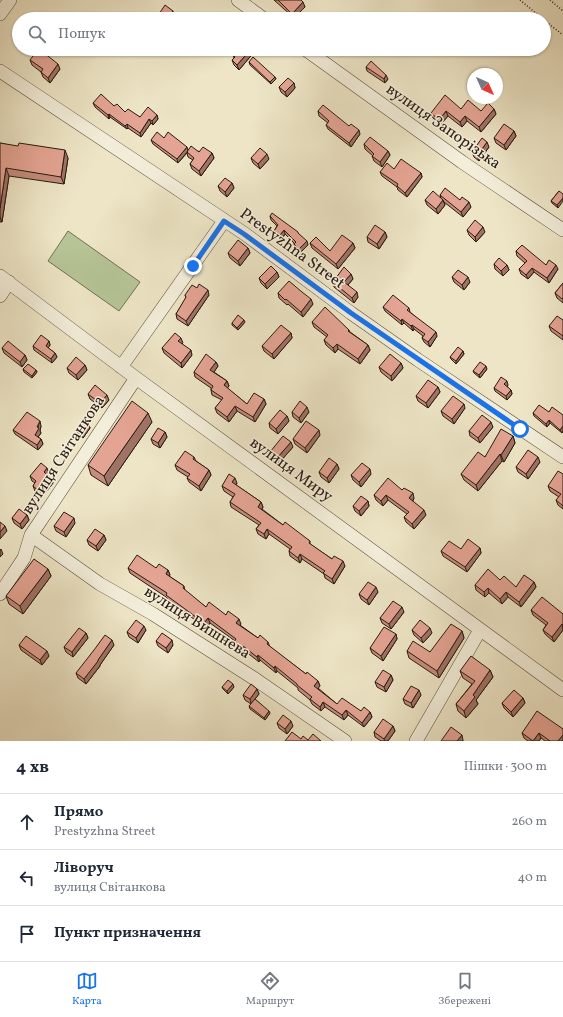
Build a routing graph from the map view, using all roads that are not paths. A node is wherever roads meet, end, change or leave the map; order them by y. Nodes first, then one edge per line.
1 (10, 0) edge
2 (238, 0) edge
3 (254, 12) edge
4 (0, 14) edge
5 (315, 56) edge
6 (0, 71) edge
7 (224, 221) junction
8 (563, 230) edge
9 (5, 279) edge
10 (0, 296) edge
11 (121, 367) junction
12 (136, 378) junction
13 (563, 457) edge
14 (31, 535) junction
15 (0, 594) edge
16 (480, 630) junction
17 (563, 690) edge
18 (345, 741) edge
19 (416, 741) edge

1 - 4 street
2 - 3 street
5 - 8 street, вулиця Запорізька
6 - 7 street, Prestyzhna Street
7 - 11 street
7 - 13 street, Prestyzhna Street
9 - 10 street
9 - 11 street, вулиця Миру
11 - 12 street, вулиця Миру
12 - 14 street, вулиця Світанкова
12 - 16 street, вулиця Миру
14 - 15 street, вулиця Світанкова
14 - 18 street, вулиця Вишнева
16 - 17 street, вулиця Миру
16 - 19 street

